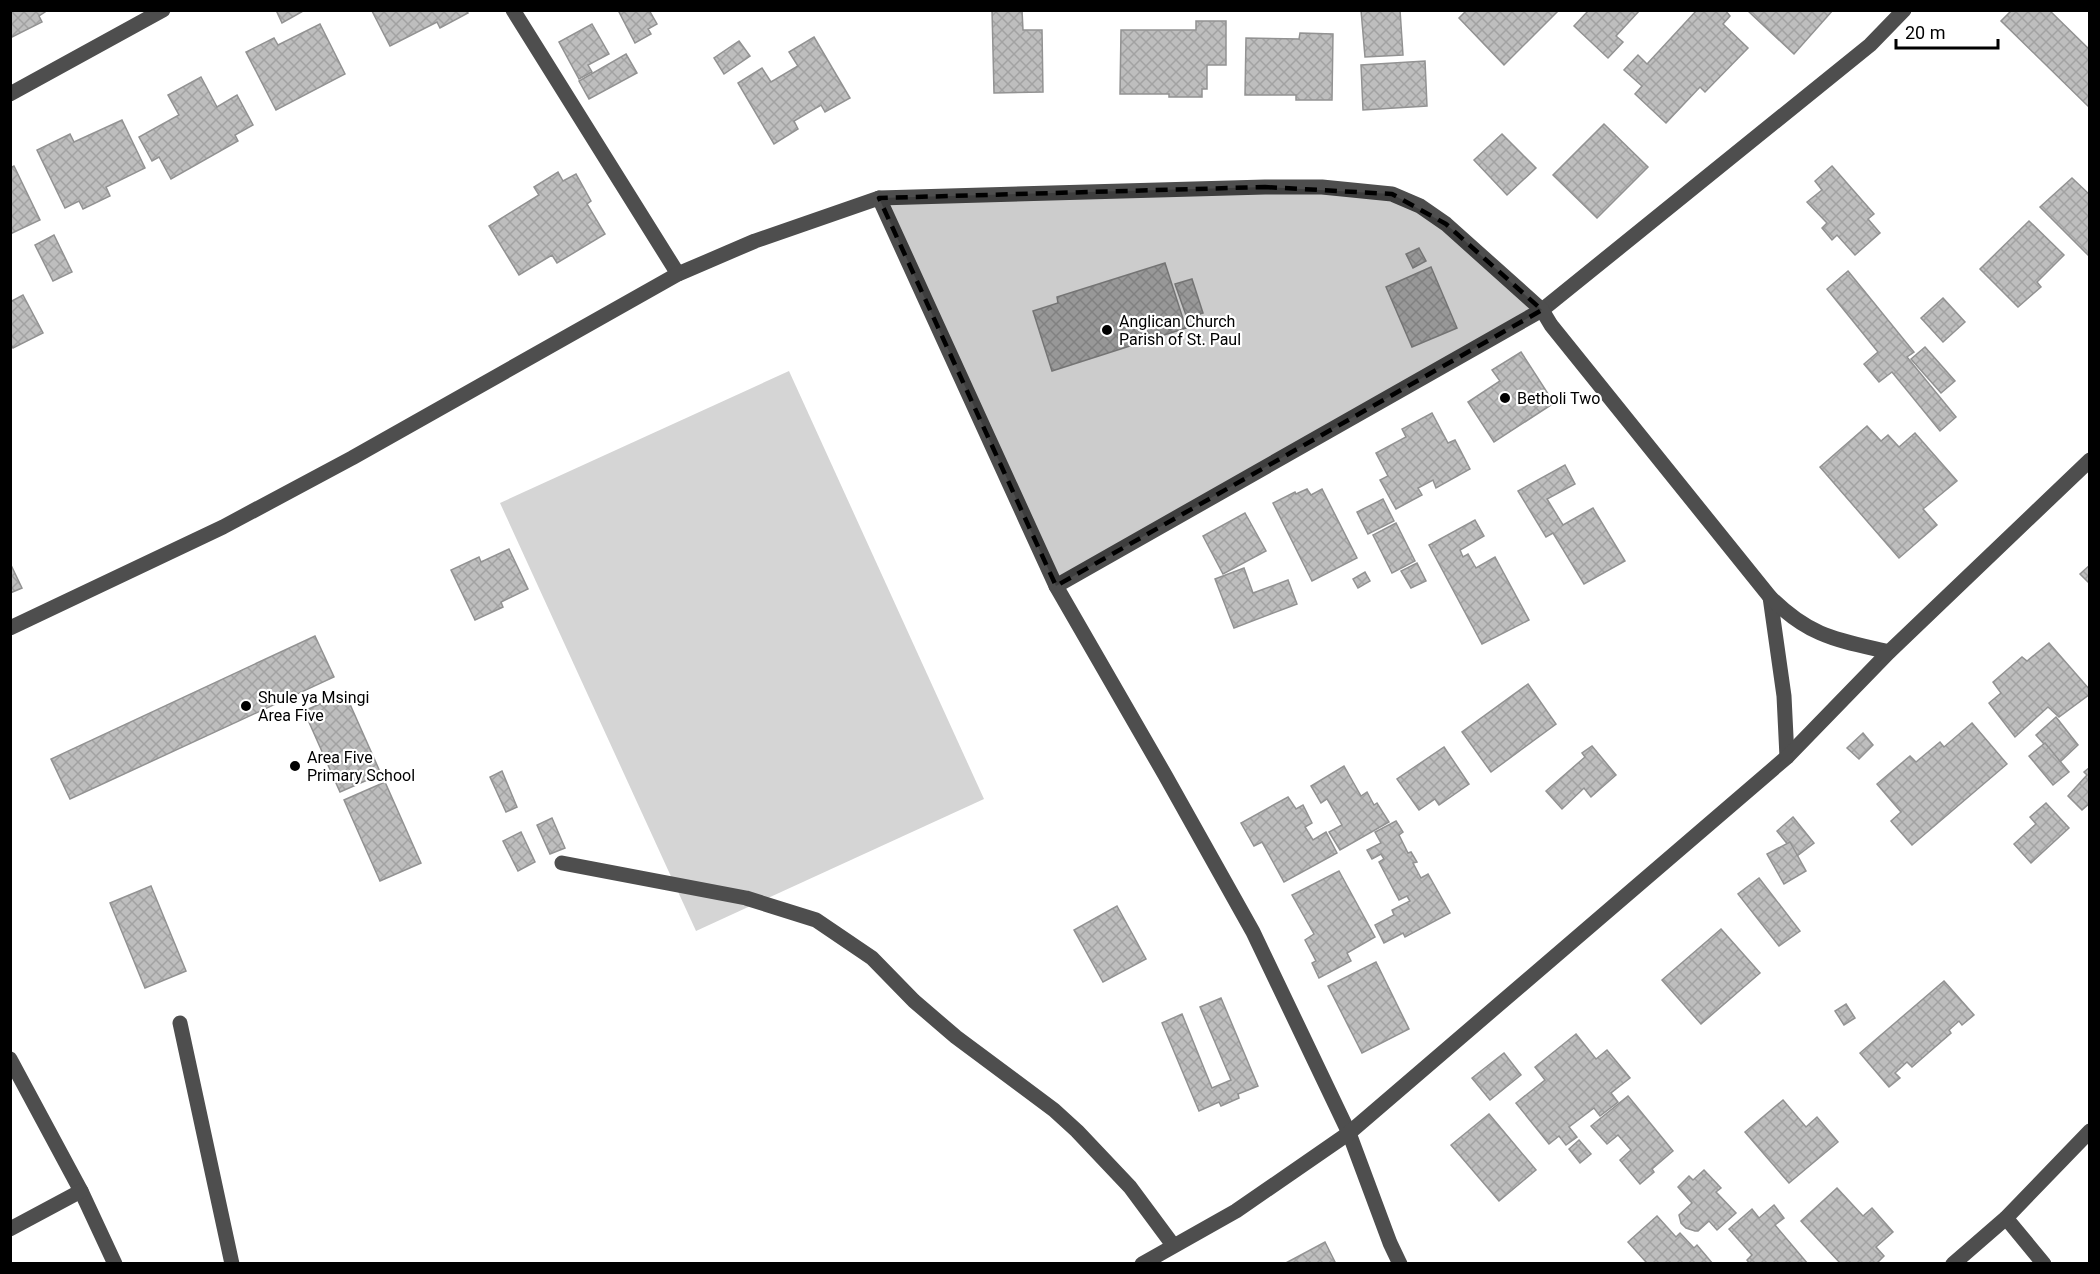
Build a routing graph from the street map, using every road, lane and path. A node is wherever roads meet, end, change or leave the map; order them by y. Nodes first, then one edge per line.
1 (513, 10) edge
2 (1904, 10) edge
3 (159, 12) edge
4 (10, 94) edge
5 (879, 198) junction
6 (678, 274) junction
7 (1542, 310) junction
8 (2090, 460) edge
9 (1056, 586) junction
10 (1770, 597) junction
11 (10, 628) edge
12 (1889, 652) junction
13 (1787, 757) junction
14 (562, 863) dead end
15 (180, 1023) dead end
16 (10, 1059) edge
17 (2090, 1131) edge
18 (1349, 1133) junction
19 (81, 1191) junction
20 (2006, 1218) junction
21 (10, 1229) edge
22 (1173, 1245) junction
23 (114, 1263) edge
24 (232, 1263) edge
25 (1142, 1263) edge
26 (1400, 1263) edge
27 (1953, 1263) edge
28 (2044, 1263) edge

1 - 6 street
2 - 7 street
3 - 4 street
5 - 6 street
5 - 7 street
5 - 9 street
6 - 11 street
7 - 9 street
7 - 10 street
8 - 12 street
9 - 18 street
10 - 12 street
10 - 13 street
12 - 13 street
13 - 18 street
14 - 22 street
15 - 24 street
16 - 19 street
17 - 20 street
18 - 22 street
18 - 26 street
19 - 21 street
19 - 23 street
20 - 27 street
20 - 28 street
22 - 25 street

